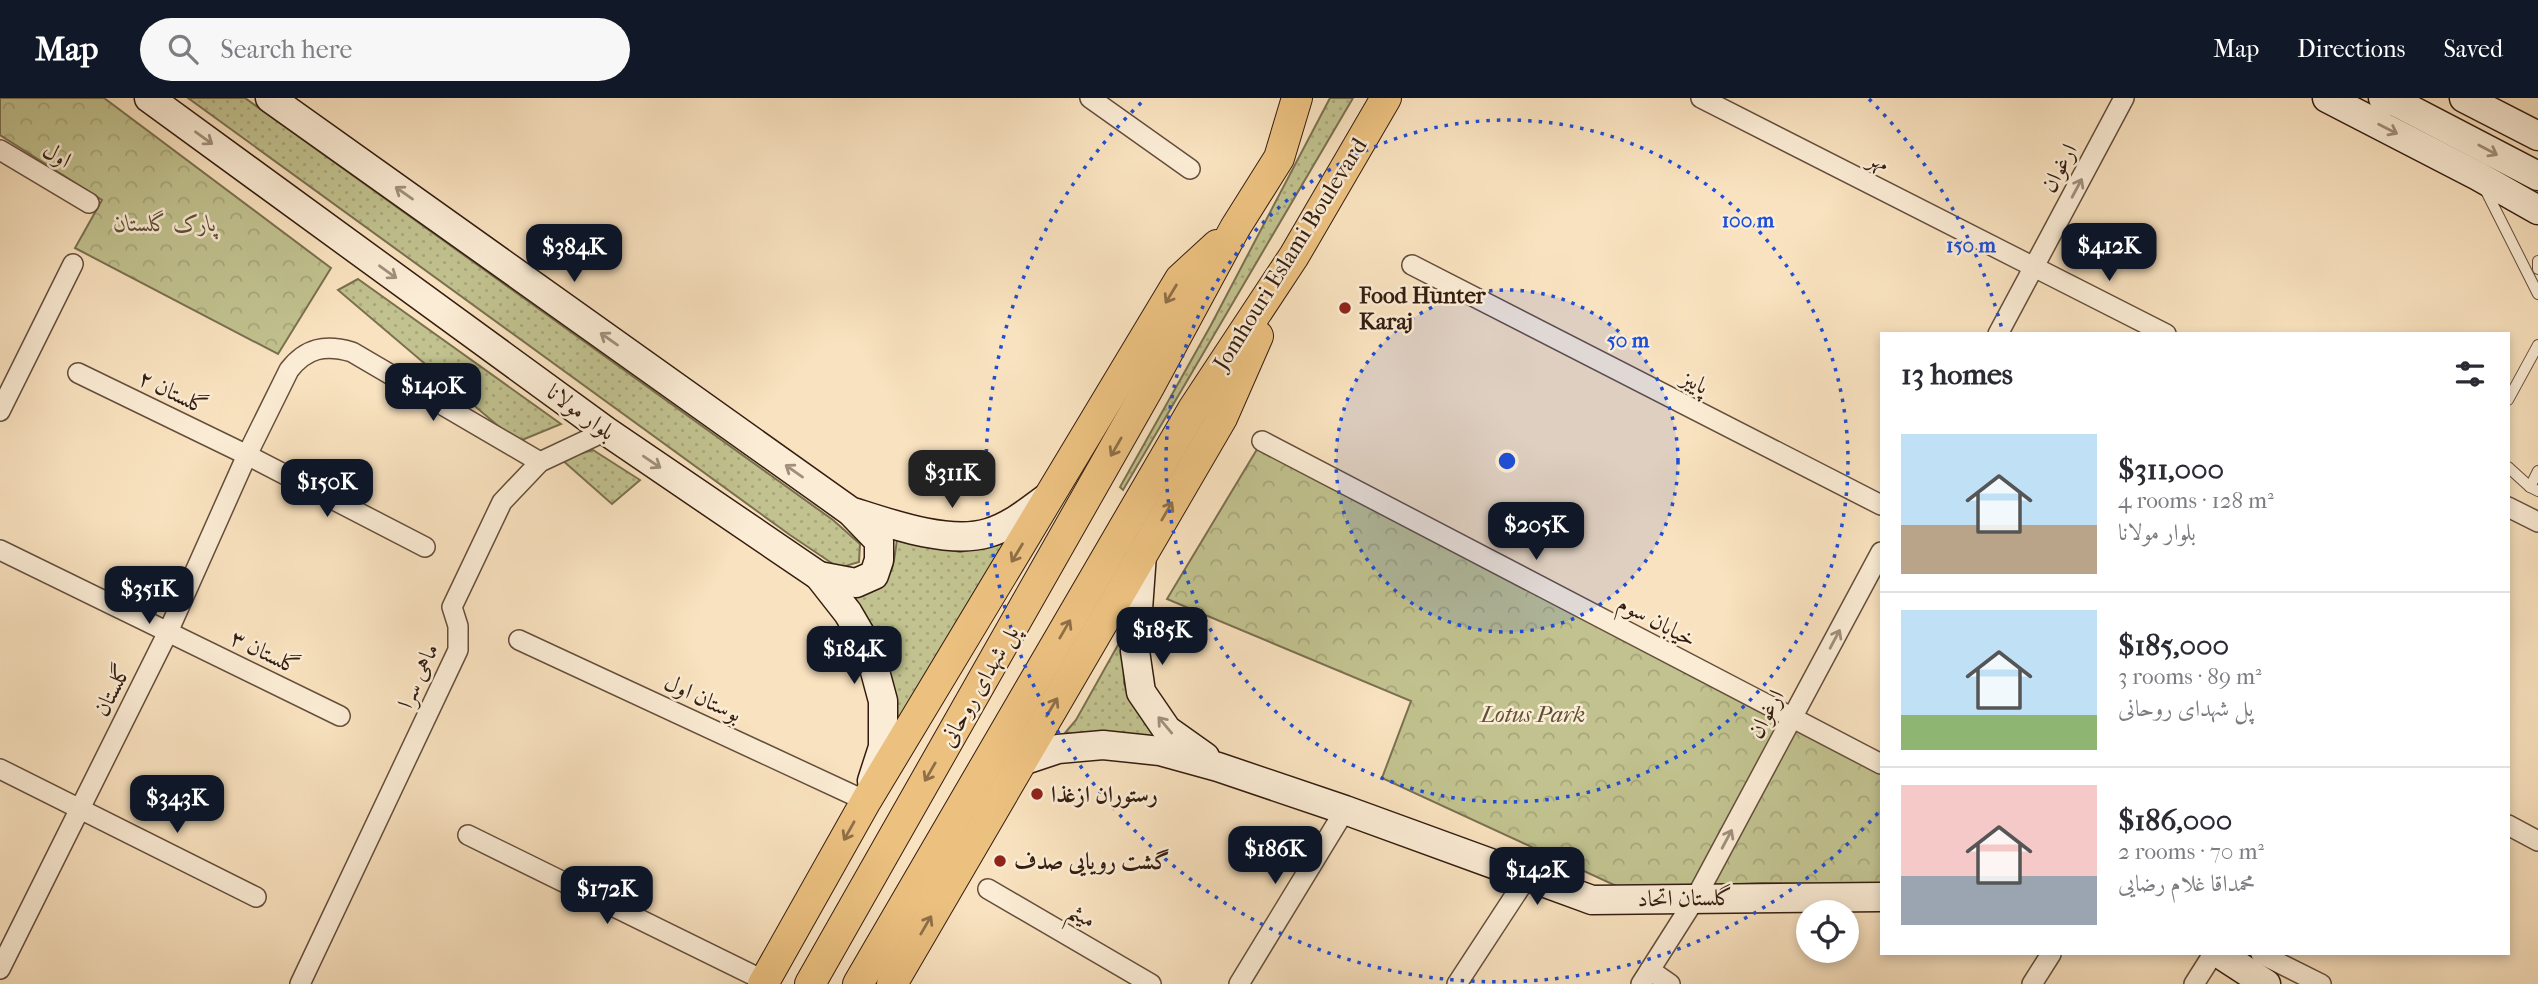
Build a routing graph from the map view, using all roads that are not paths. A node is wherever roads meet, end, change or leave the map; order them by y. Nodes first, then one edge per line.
1 (149, 98) edge
2 (270, 98) edge
3 (1090, 98) edge
4 (1297, 98) edge
5 (1313, 98) edge
6 (1386, 98) edge
7 (1701, 98) edge
8 (2124, 98) edge
9 (2327, 98) edge
10 (2383, 98) edge
11 (2464, 98) edge
12 (2538, 136) edge
13 (0, 150) edge
14 (1279, 158) junction
15 (1189, 169) dead end
16 (2478, 176) junction
17 (2538, 176) edge
18 (89, 203) dead end
19 (2538, 210) edge
20 (1235, 228) junction
21 (1294, 256) junction
22 (73, 264) dead end
23 (1412, 265) dead end
24 (2034, 268) junction
25 (2538, 294) edge
26 (1999, 332) edge
27 (2161, 332) edge
28 (2538, 345) edge
29 (78, 373) dead end
30 (2510, 396) edge
31 (1193, 409) joint
32 (0, 411) edge
33 (606, 430) junction
34 (1262, 441) dead end
35 (247, 456) junction
36 (540, 462) junction
37 (2510, 469) edge
38 (2538, 471) edge
39 (2534, 489) edge
40 (1053, 493) junction
41 (1880, 504) edge
42 (2510, 508) edge
43 (850, 511) junction
44 (2538, 522) edge
45 (425, 547) dead end
46 (0, 550) edge
47 (1142, 554) junction
48 (1880, 554) edge
49 (819, 576) junction
50 (168, 632) junction
51 (519, 640) dead end
52 (340, 716) dead end
53 (1792, 719) junction
54 (1019, 762) junction
55 (1880, 763) edge
56 (1218, 767) junction
57 (0, 769) edge
58 (866, 801) junction
59 (80, 809) junction
60 (1345, 810) junction
61 (2510, 826) edge
62 (468, 835) dead end
63 (2538, 841) edge
64 (1527, 877) junction
65 (988, 889) dead end
66 (256, 897) dead end
67 (1880, 897) edge
68 (1695, 899) junction
69 (2050, 955) edge
70 (2212, 955) edge
71 (2222, 955) edge
72 (2263, 955) edge
73 (0, 969) edge
74 (1645, 977) edge
75 (306, 982) edge
76 (764, 983) edge
77 (810, 984) edge
78 (858, 984) edge
79 (892, 984) edge
80 (1151, 984) edge
81 (1238, 984) edge
82 (1457, 984) edge
83 (1671, 984) edge
84 (2032, 984) edge
85 (2194, 984) edge
86 (2266, 984) edge
87 (2321, 984) edge

1 -> 33 main road, بلوار مولانا
43 -> 2 main road
3 - 15 street
4 - 14 main road
5 - 14 main road
6 - 21 main road, Jomhouri Eslami Boulevard
7 - 24 street, مهر
24 -> 8 street, ارغوان
9 -> 16 main road
10 -> 17 main road
11 - 12 main road
13 - 18 street, اول
14 - 20 main road
16 - 19 main road
16 - 25 lane
20 -> 40 main road
20 -> 77 main road, پل شهدای روحانی
21 - 31 main road, Jomhouri Eslami Boulevard
47 -> 21 main road
22 - 32 street
23 - 41 street, پاییز
24 - 26 street, ارغوان
24 - 27 street, مهر
28 - 30 lane
29 - 35 street, گلستان ۲
78 -> 31 main road, پل شهدای روحانی
33 - 36 street, ماهی سرا
33 -> 49 main road, بلوار مولانا
34 - 53 street, خیابان سوم
35 - 36 street, گلستان
35 - 45 street, گلستان ۲
35 - 50 street, گلستان
36 - 75 street, ماهی سرا
37 - 39 lane
38 - 39 lane
40 - 43 main road
40 -> 58 main road
42 - 44 street
43 - 49 main road
46 - 50 street, گلستان ۳
54 -> 47 main road
56 -> 47 main road
53 -> 48 street, ارغوان
49 - 58 main road, بلوار مولانا
50 - 52 street, گلستان ۳
50 - 59 street, گلستان
51 - 58 street, بوستان اول
53 - 55 street, خیابان سوم
68 -> 53 street, ارغوان
54 - 56 main road
79 -> 54 main road
56 - 60 main road, گلستان اتحاد
57 - 59 street
58 -> 76 main road
59 - 66 street
59 - 73 street, گلستان
60 - 64 main road, گلستان اتحاد
60 - 81 street
61 - 63 street
62 - 76 street
64 - 68 main road, گلستان اتحاد
64 - 82 street
65 - 80 street, میثم
67 - 68 main road, گلستان اتحاد
68 - 74 street, ارغوان
69 - 84 street
70 - 85 street
71 - 86 main road
72 - 87 street
74 - 83 street

